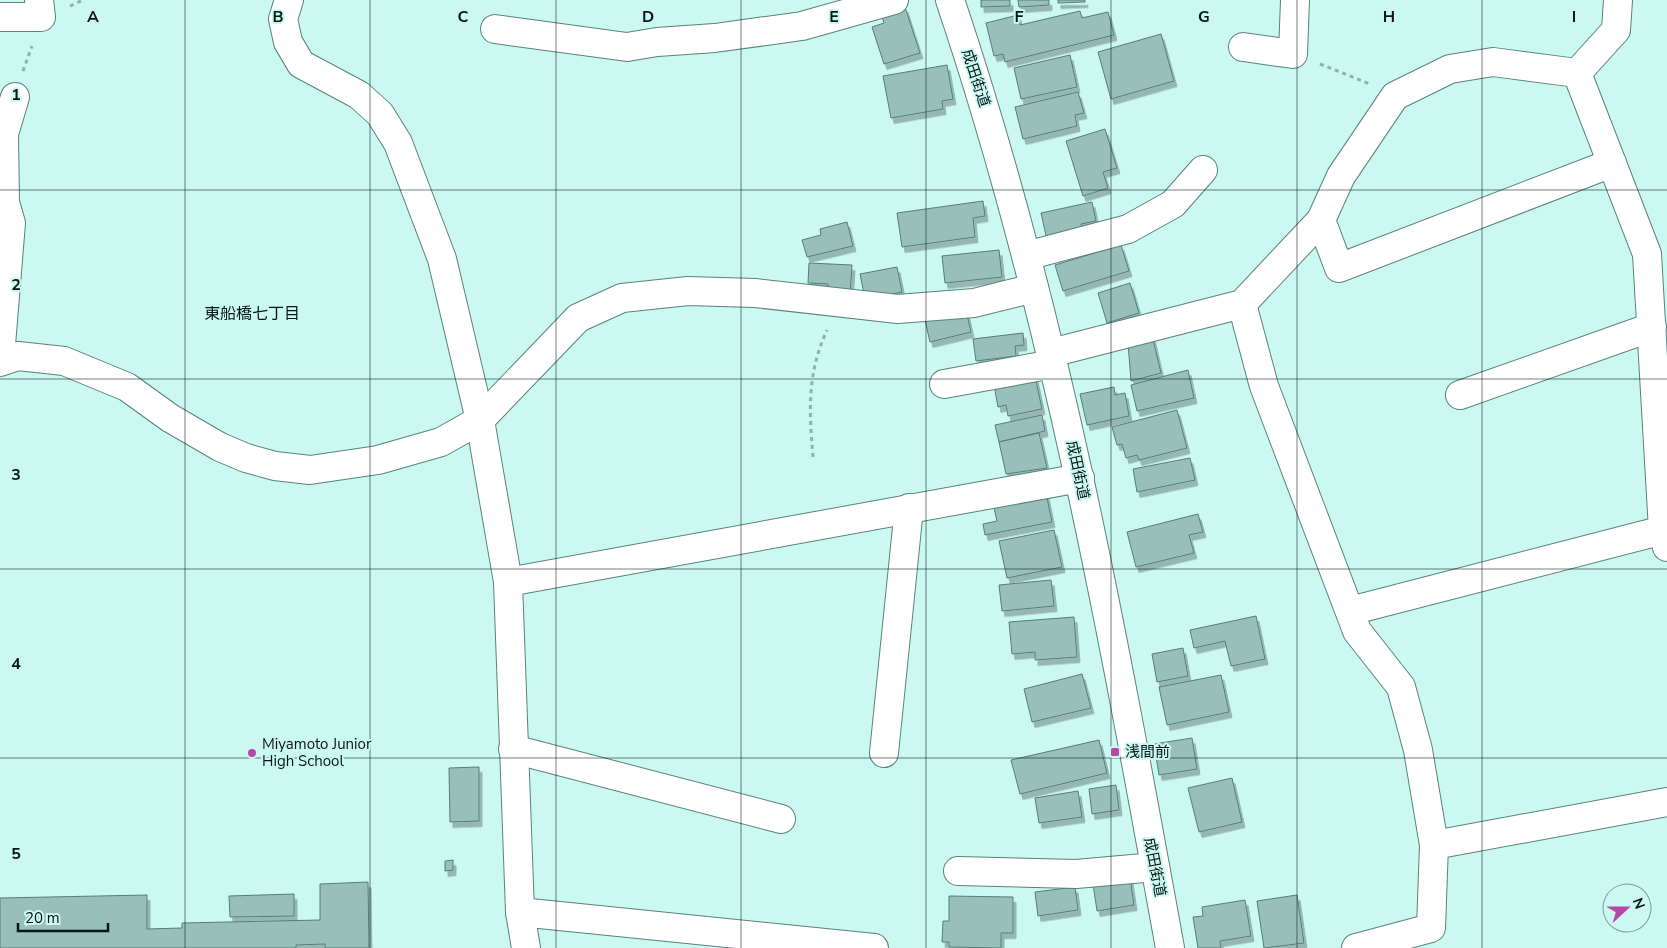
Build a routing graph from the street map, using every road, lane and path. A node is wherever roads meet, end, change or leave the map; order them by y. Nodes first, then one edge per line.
1 (39, 0) edge
2 (289, 0) edge
3 (894, 0) edge
4 (950, 0) edge
5 (1295, 0) edge
6 (1618, 0) edge
7 (0, 17) edge
8 (495, 30) dead end
9 (1243, 47) dead end
10 (1293, 54) junction
11 (1577, 74) junction
12 (1395, 96) junction
13 (15, 97) dead end
14 (1612, 162) junction
15 (1203, 170) dead end
16 (1321, 220) junction
17 (1657, 252) edge
18 (1026, 256) junction
19 (1034, 288) junction
20 (839, 302) junction
21 (1242, 304) junction
22 (1652, 327) junction
23 (0, 358) edge
24 (1052, 359) junction
25 (0, 362) edge
26 (944, 384) dead end
27 (1460, 395) dead end
28 (480, 420) junction
29 (814, 457) dead end
30 (1080, 478) junction
31 (909, 508) junction
32 (1666, 535) edge
33 (508, 582) junction
34 (1350, 611) junction
35 (513, 749) junction
36 (884, 753) dead end
37 (1667, 802) edge
38 (781, 819) dead end
39 (1434, 845) junction
40 (1156, 867) junction
41 (958, 870) dead end
42 (520, 912) junction
43 (1384, 945) edge
44 (526, 948) edge
45 (874, 948) edge
46 (1170, 948) edge
47 (1356, 948) edge

1 - 7 street
2 - 28 street
3 - 8 street
4 - 18 street, 成田街道
5 - 10 street
6 - 11 street
9 - 10 street
10 - 12 path
11 - 12 street
11 - 14 street
12 - 16 street
13 - 23 street
14 - 16 street
14 - 17 street
15 - 18 street
16 - 21 street
17 - 22 street
18 - 19 street, 成田街道
19 - 20 street
19 - 24 street, 成田街道
20 - 28 street
20 - 29 path
21 - 24 street
21 - 34 street
22 - 27 street
22 - 32 street
24 - 26 street
24 - 30 street, 成田街道
25 - 28 street
28 - 33 street
30 - 31 street
30 - 40 street, 成田街道
31 - 33 street
31 - 36 street
32 - 34 street
33 - 35 street
34 - 39 street
35 - 38 street
35 - 42 street
37 - 39 street
39 - 43 street
40 - 41 street
40 - 46 street, 成田街道
42 - 44 street
42 - 45 street
43 - 47 street

